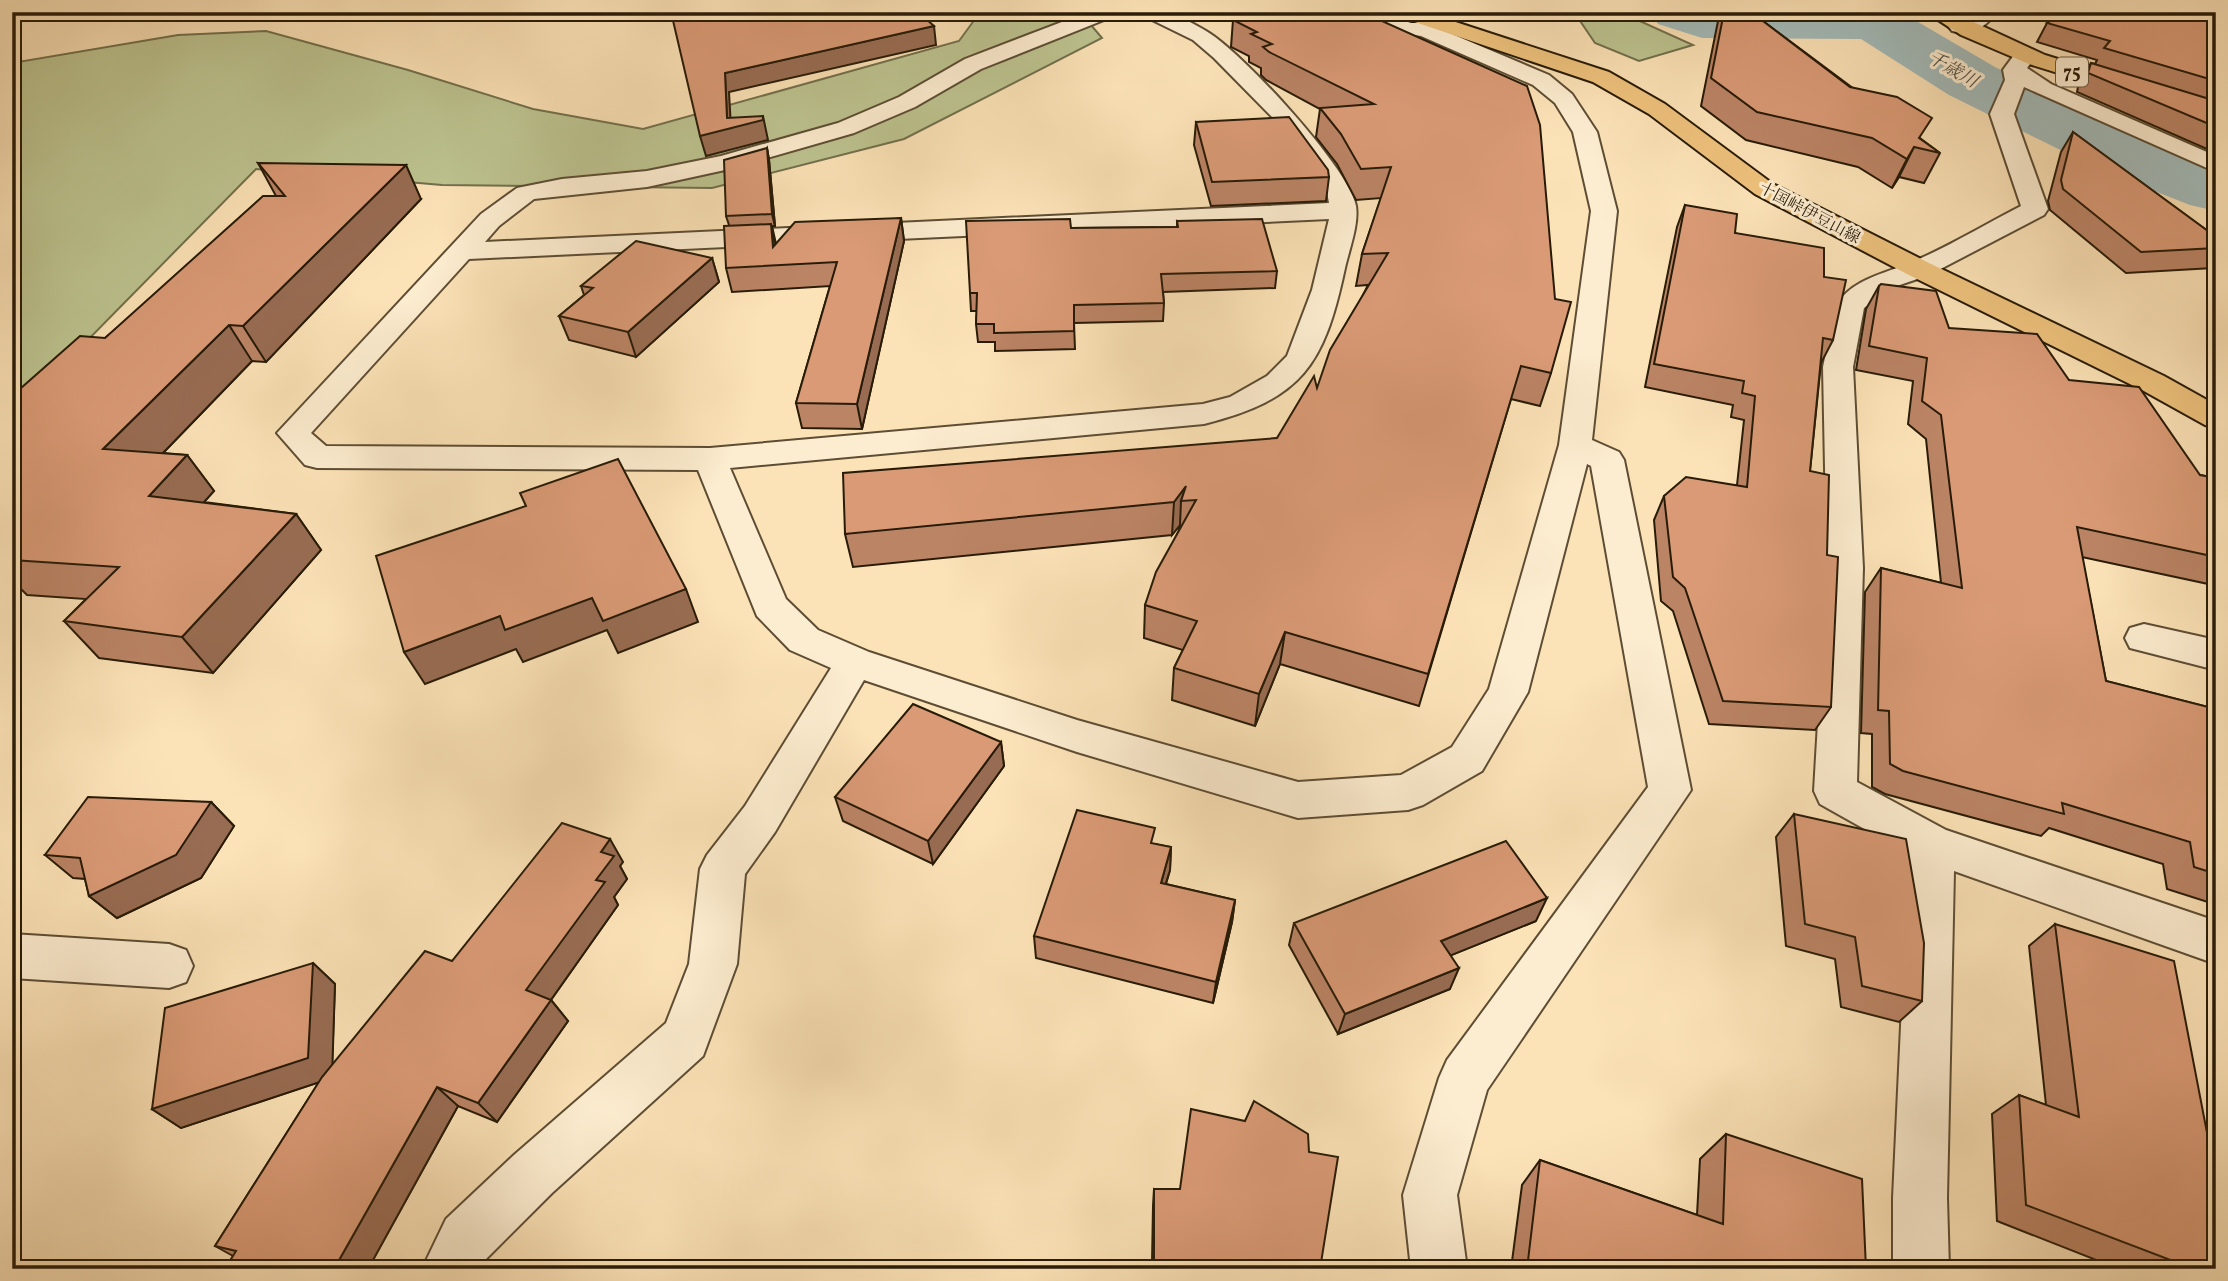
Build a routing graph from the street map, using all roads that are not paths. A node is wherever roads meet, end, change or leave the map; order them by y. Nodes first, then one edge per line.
1 (1107, 12) edge
2 (1151, 12) edge
3 (1355, 12) edge
4 (1936, 12) edge
5 (1980, 12) edge
6 (1421, 22) edge
7 (1959, 26) junction
8 (2018, 69) junction
9 (2216, 115) edge
10 (2216, 165) edge
11 (1345, 210) junction
12 (462, 251) junction
13 (1919, 269) junction
14 (2216, 418) edge
15 (1575, 445) junction
16 (710, 459) junction
17 (2144, 638) dead end
18 (2216, 655) edge
19 (855, 662) junction
20 (1932, 844) junction
21 (2216, 943) edge
22 (12, 957) edge
23 (169, 967) dead end
24 (450, 1269) edge
25 (1438, 1269) edge
26 (1921, 1269) edge

1 - 12 street
2 - 11 street
3 - 6 street
4 - 7 main road, 75
5 - 7 street
6 - 13 main road, 十国峠伊豆山線
6 - 15 street
7 - 8 main road, 75
8 - 9 main road, 75
8 - 10 street
8 - 13 street
11 - 12 street
11 - 16 street
12 - 16 street
13 - 14 main road, 十国峠伊豆山線
13 - 20 street
15 - 19 street
15 - 25 street
16 - 19 street
17 - 18 street
19 - 24 street
20 - 21 street
20 - 26 street
22 - 23 street

